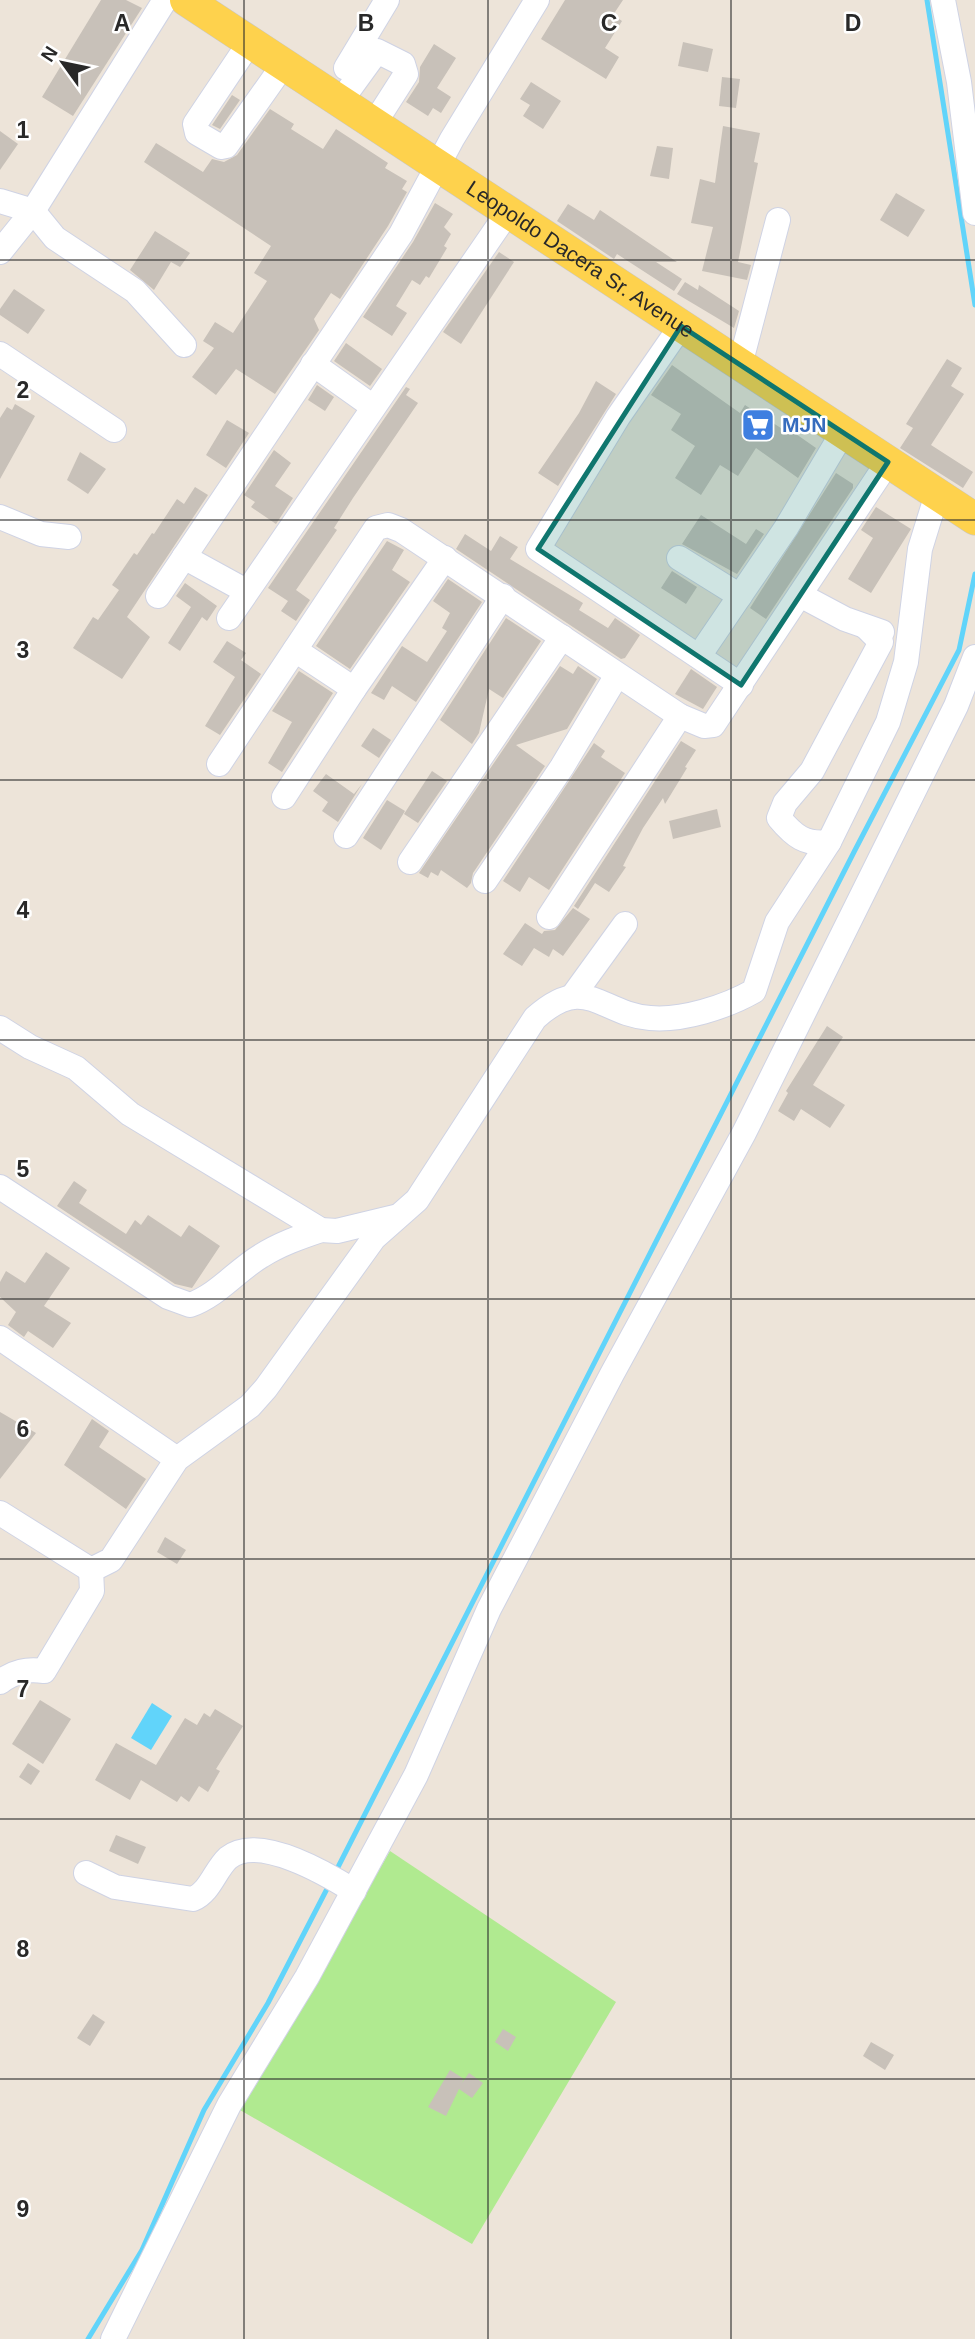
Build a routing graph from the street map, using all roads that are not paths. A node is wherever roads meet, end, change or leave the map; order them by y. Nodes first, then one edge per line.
1 (165, 0) edge
2 (186, 0) edge
3 (387, 0) edge
4 (537, 0) edge
5 (943, 0) edge
6 (221, 10) edge
7 (250, 42) junction
8 (284, 64) junction
9 (335, 98) junction
10 (374, 124) junction
11 (971, 139) edge
12 (439, 166) junction
13 (0, 201) edge
14 (33, 211) junction
15 (508, 212) junction
16 (975, 213) edge
17 (778, 220) dead end
18 (0, 252) edge
19 (681, 326) junction
20 (184, 345) dead end
21 (0, 354) edge
22 (313, 364) junction
23 (740, 365) junction
24 (372, 406) junction
25 (114, 430) dead end
26 (843, 432) junction
27 (888, 462) junction
28 (937, 494) junction
29 (0, 517) edge
30 (975, 519) edge
31 (69, 537) dead end
32 (184, 557) junction
33 (445, 558) junction
34 (679, 558) dead end
35 (246, 591) junction
36 (800, 595) junction
37 (158, 596) dead end
38 (503, 596) junction
39 (740, 596) junction
40 (229, 618) dead end
41 (866, 627) junction
42 (562, 637) junction
43 (909, 637) junction
44 (295, 650) junction
45 (699, 656) junction
46 (975, 657) edge
47 (617, 675) junction
48 (741, 685) junction
49 (354, 689) junction
50 (680, 716) junction
51 (219, 764) dead end
52 (284, 797) dead end
53 (346, 836) dead end
54 (829, 842) junction
55 (410, 862) dead end
56 (485, 881) dead end
57 (549, 917) dead end
58 (625, 924) dead end
59 (572, 997) junction
60 (0, 1028) edge
61 (0, 1188) edge
62 (396, 1217) junction
63 (321, 1230) junction
64 (0, 1338) edge
65 (177, 1459) junction
66 (0, 1513) edge
67 (91, 1570) junction
68 (0, 1682) edge
69 (86, 1872) dead end
70 (349, 1888) junction
71 (113, 2339) edge

1 - 14 street
2 - 6 main road, Leopoldo Dacera Sr. Avenue
3 - 9 street
4 - 12 street
5 - 11 street
6 - 7 main road, Leopoldo Dacera Sr. Avenue
7 - 8 main road, Leopoldo Dacera Sr. Avenue
7 - 8 street
8 - 9 main road, Leopoldo Dacera Sr. Avenue
9 - 10 main road, Leopoldo Dacera Sr. Avenue
9 - 10 street
10 - 12 main road, Leopoldo Dacera Sr. Avenue
11 - 16 street
12 - 15 main road, Leopoldo Dacera Sr. Avenue
12 - 22 street
13 - 14 street
14 - 18 street
14 - 20 street
15 - 19 main road, Leopoldo Dacera Sr. Avenue
15 - 24 street
17 - 23 street
19 - 23 main road, Leopoldo Dacera Sr. Avenue
19 - 45 street
21 - 25 street
22 - 24 street
22 - 32 street
23 - 26 main road, Leopoldo Dacera Sr. Avenue
24 - 35 street
26 - 27 main road, Leopoldo Dacera Sr. Avenue
26 - 39 street
27 - 28 main road, Leopoldo Dacera Sr. Avenue
27 - 36 street
28 - 30 main road, Leopoldo Dacera Sr. Avenue
28 - 43 street
29 - 31 street
32 - 35 street
32 - 37 street
33 - 38 street
33 - 44 street
33 - 49 street
34 - 39 street
35 - 40 street
36 - 41 street
36 - 48 street
38 - 42 street
38 - 53 street
39 - 45 street
41 - 43 street
41 - 54 street
42 - 47 street
42 - 55 street
43 - 54 street
44 - 49 street
44 - 51 street
45 - 48 street
46 - 70 street
47 - 50 street
47 - 56 street
48 - 50 street
49 - 52 street
50 - 57 street
54 - 59 street
58 - 59 street
59 - 62 street
60 - 63 street
61 - 63 street
62 - 63 street
62 - 65 street
64 - 65 street
65 - 67 street
66 - 67 street
67 - 68 street
69 - 70 street
70 - 71 street

